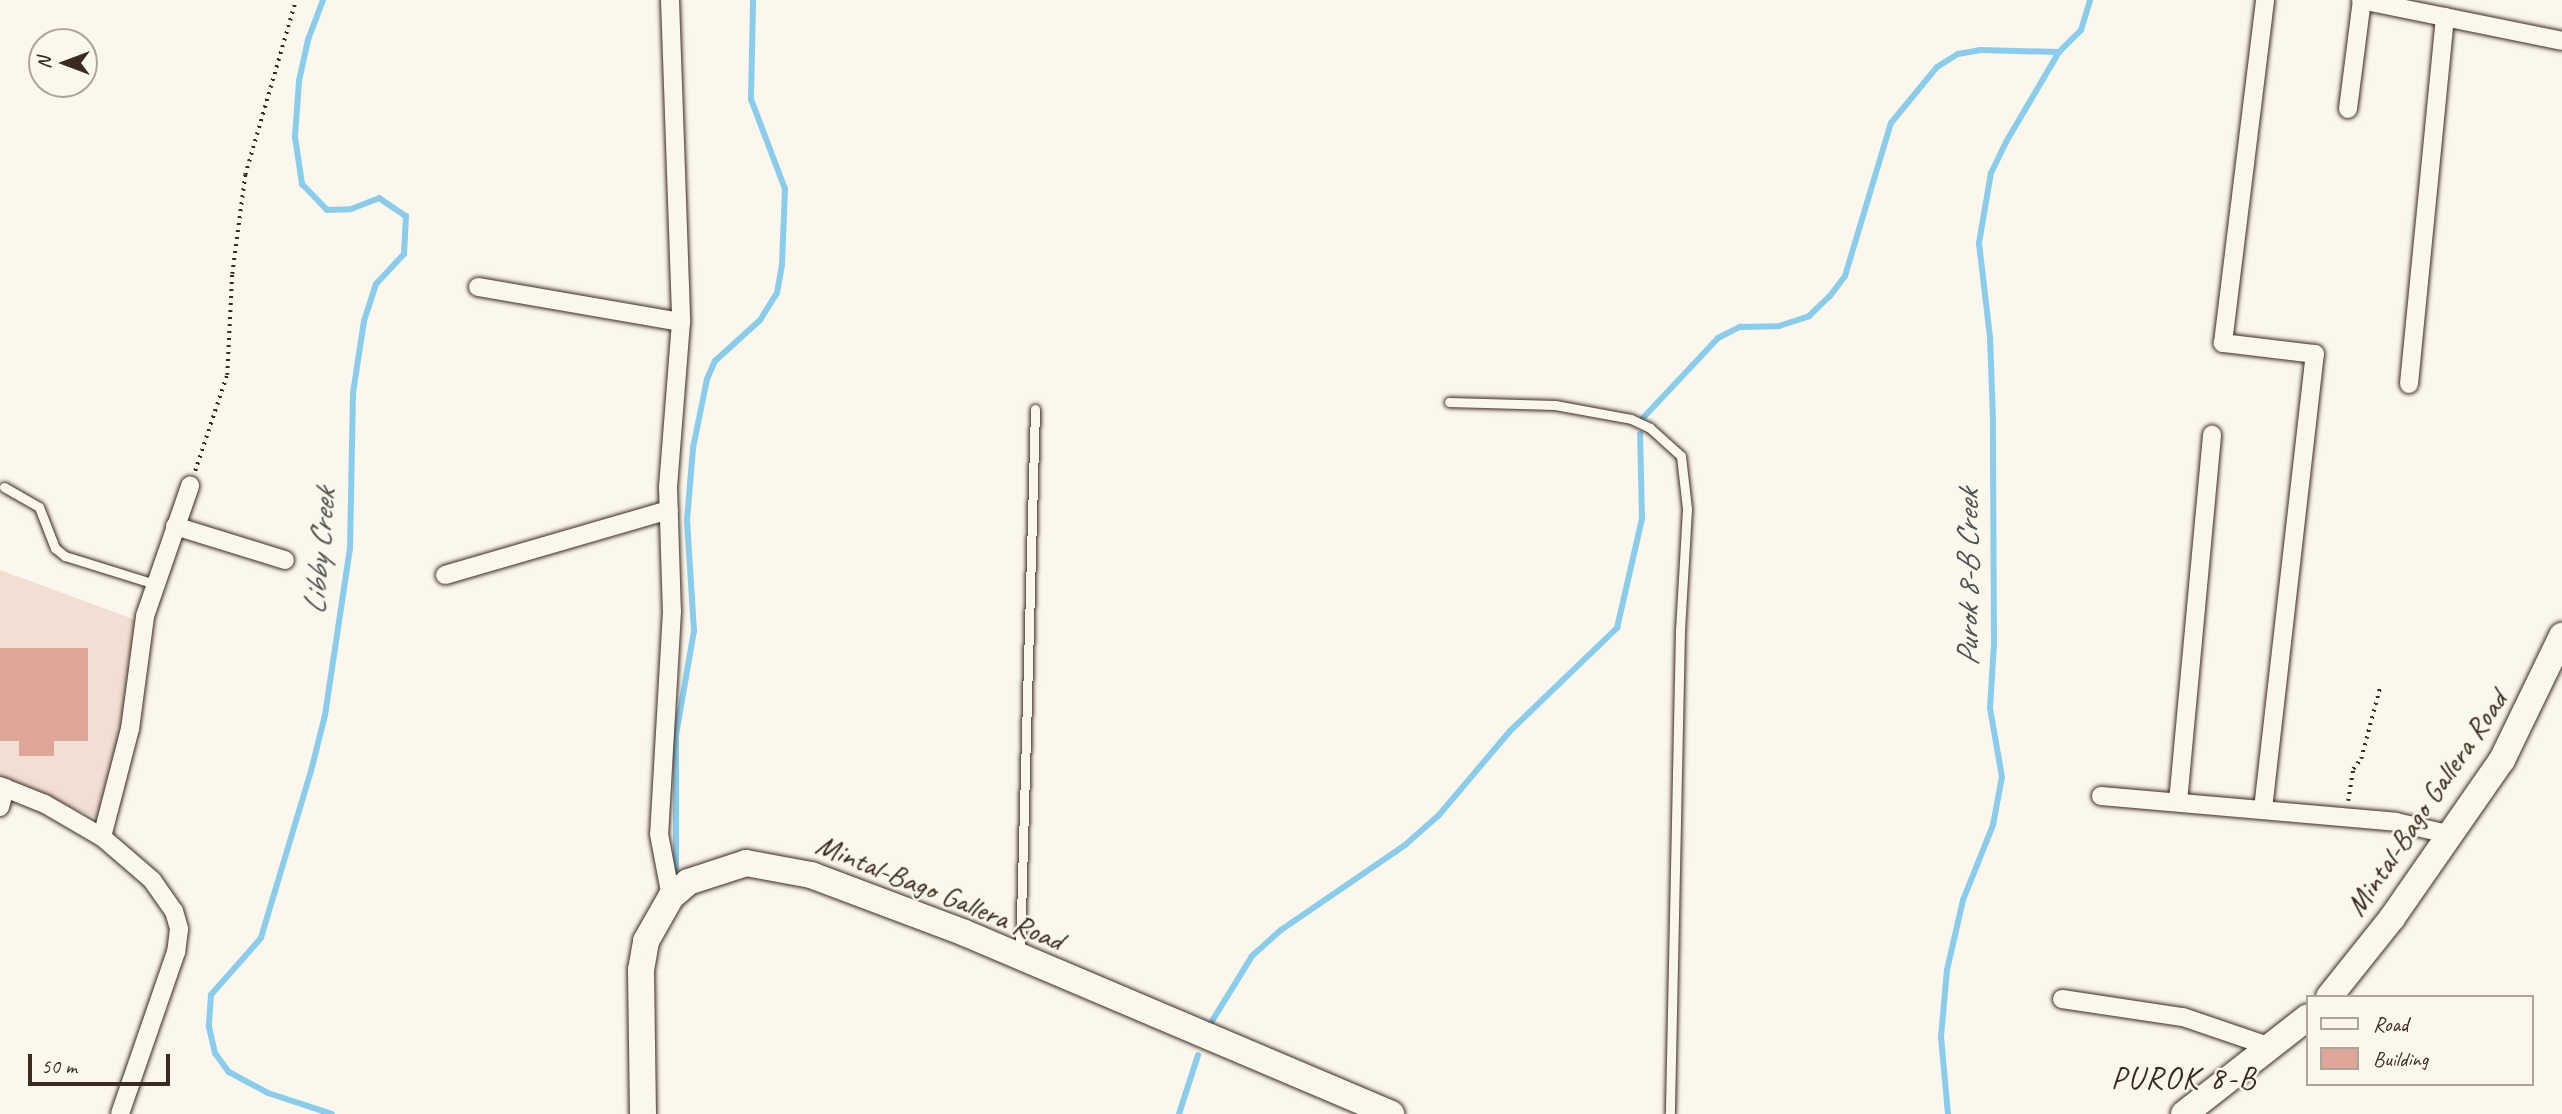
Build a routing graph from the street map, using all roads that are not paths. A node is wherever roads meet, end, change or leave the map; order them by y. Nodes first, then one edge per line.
1 (670, 0) edge
2 (2265, 0) edge
3 (2361, 0) edge
4 (2445, 17) junction
5 (2562, 41) edge
6 (2348, 109) dead end
7 (478, 287) dead end
8 (681, 322) junction
9 (2409, 384) dead end
10 (1449, 402) dead end
11 (1035, 409) dead end
12 (2212, 435) dead end
13 (190, 485) road end
14 (4, 487) dead end
15 (669, 510) junction
16 (176, 526) junction
17 (285, 560) dead end
18 (445, 575) dead end
19 (155, 584) junction
20 (2562, 636) edge
21 (3, 788) edge
22 (2101, 796) dead end
23 (2178, 802) junction
24 (0, 807) edge
25 (2263, 809) junction
26 (2451, 835) junction
27 (102, 837) junction
28 (671, 897) junction
29 (1020, 958) junction
30 (2331, 995) edge
31 (2062, 999) dead end
32 (2306, 1019) edge
33 (2274, 1048) junction
34 (120, 1114) edge
35 (642, 1114) edge
36 (1391, 1114) edge
37 (1670, 1114) edge
38 (2184, 1114) edge

1 - 8 street
2 - 25 street
3 - 4 street
3 - 6 street
4 - 5 street
4 - 9 street
7 - 8 street
8 - 15 street
10 - 37 lane
11 - 29 lane
12 - 23 street
13 - 16 street
14 - 19 lane
15 - 18 street
15 - 28 street
16 - 17 street
16 - 19 street
19 - 27 street
20 - 26 main road, Mintal-Bago Gallera Road
21 - 24 street
21 - 27 street
22 - 23 street
23 - 25 street
25 - 26 street
26 - 30 main road, Mintal-Bago Gallera Road
27 - 34 street
28 - 29 main road, Mintal-Bago Gallera Road
28 - 35 main road, Mintal-Bago Gallera Road
29 - 36 main road, Mintal-Bago Gallera Road
31 - 33 street
32 - 33 main road
33 - 38 main road

